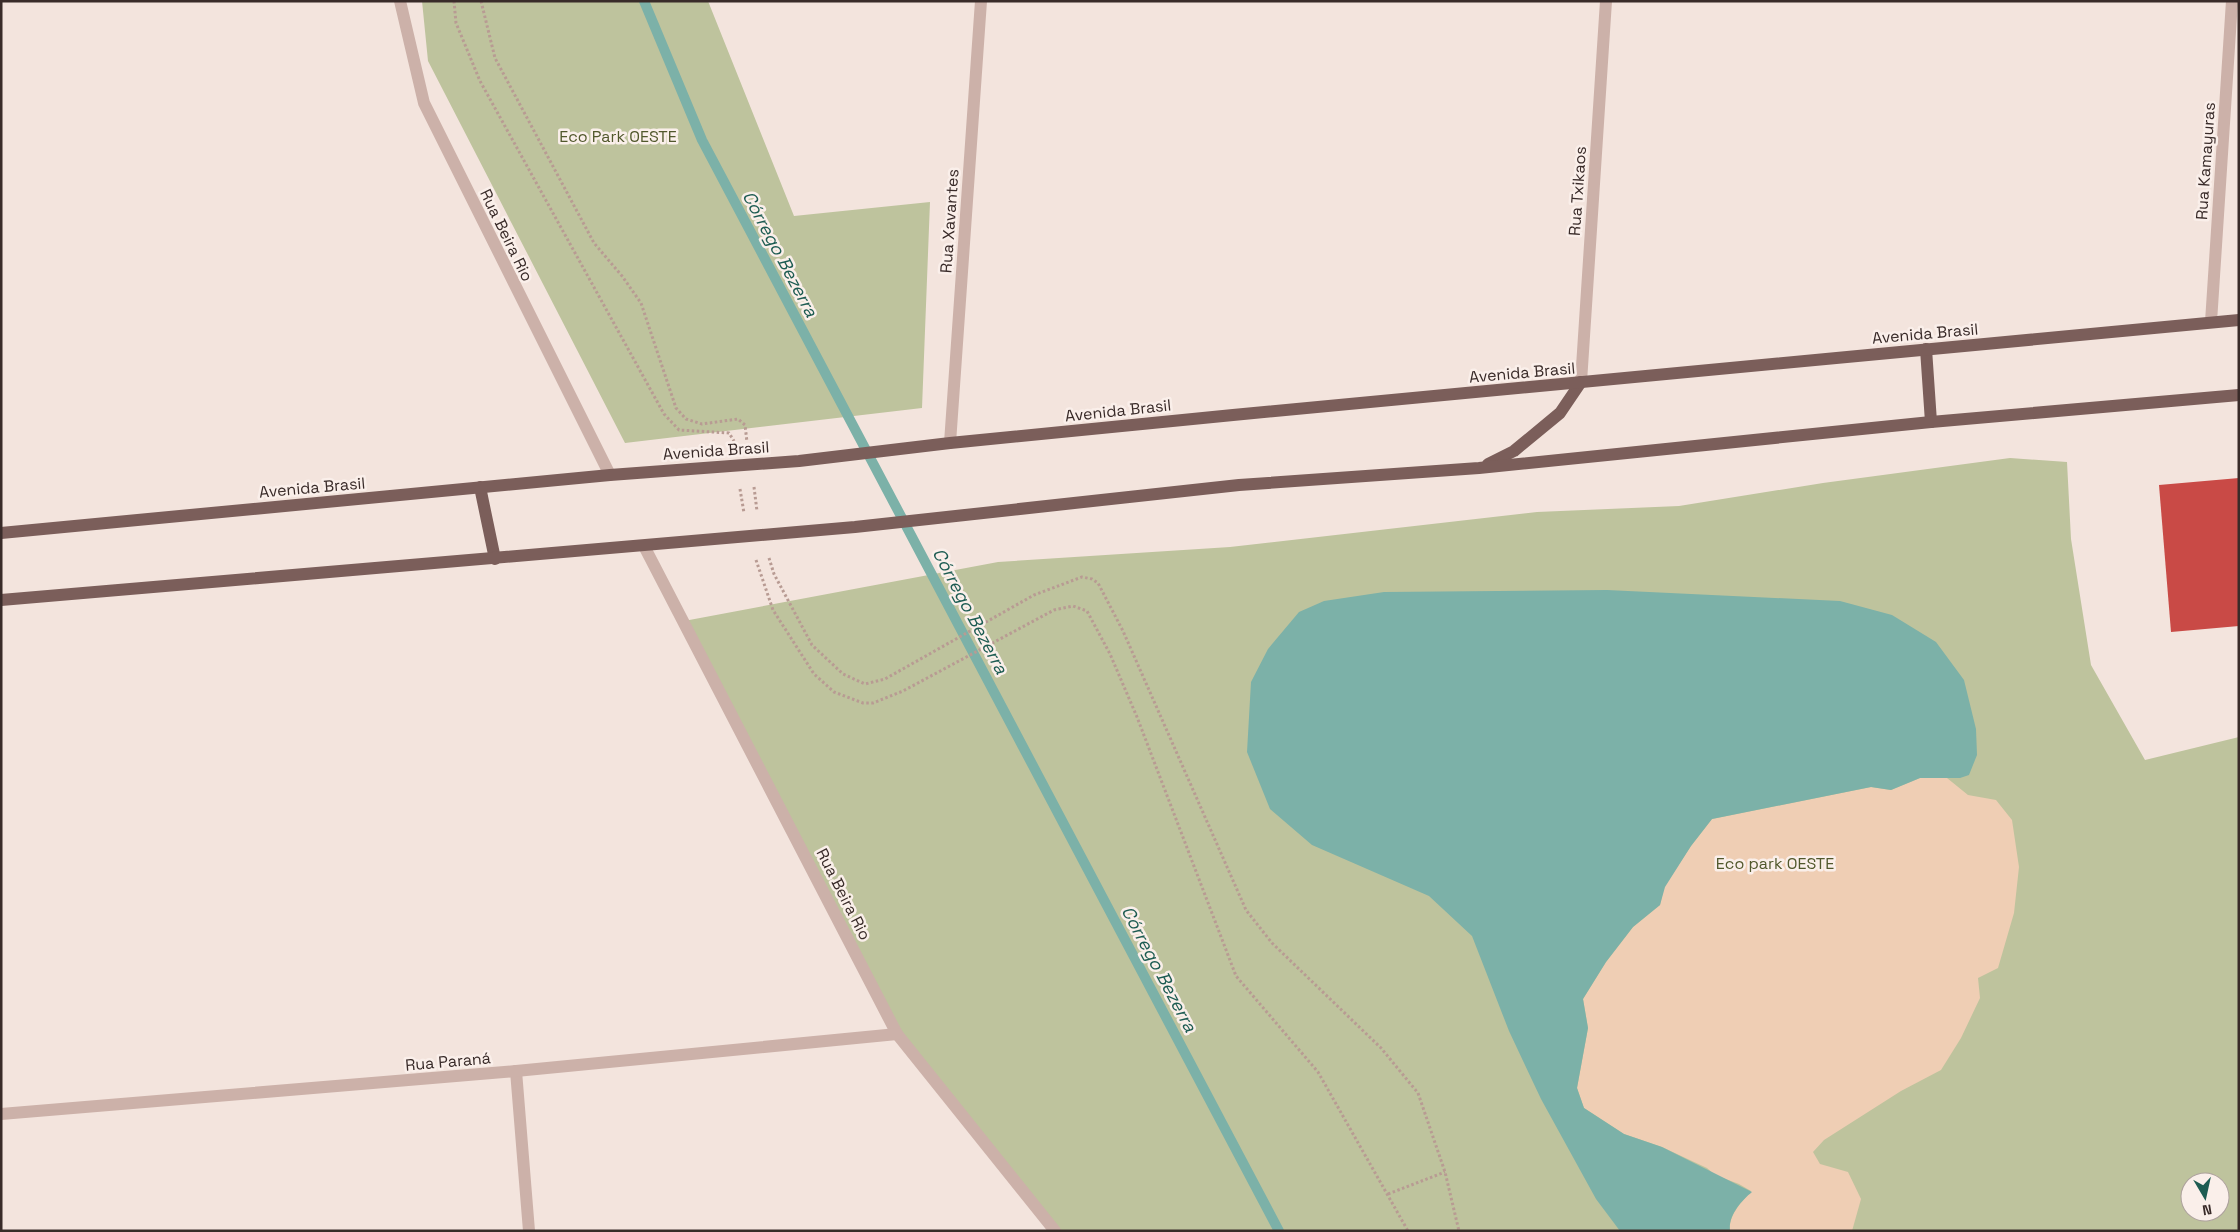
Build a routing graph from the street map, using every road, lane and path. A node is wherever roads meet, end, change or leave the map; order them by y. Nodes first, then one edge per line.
1 (400, 1) edge
2 (454, 1) edge
3 (481, 1) edge
4 (981, 1) edge
5 (1606, 1) edge
6 (2232, 1) edge
7 (2239, 320) edge
8 (2211, 322) junction
9 (1926, 350) junction
10 (1581, 382) junction
11 (2239, 395) edge
12 (1931, 422) junction
13 (950, 443) junction
14 (750, 464) junction
15 (737, 465) junction
16 (1479, 468) junction
17 (610, 475) junction
18 (480, 487) junction
19 (1, 533) edge
20 (761, 535) junction
21 (747, 536) junction
22 (644, 546) junction
23 (495, 559) junction
24 (1, 600) edge
25 (897, 1034) junction
26 (516, 1071) junction
27 (1, 1114) edge
28 (1445, 1172) junction
29 (1388, 1194) junction
30 (529, 1231) edge
31 (1055, 1231) edge
32 (1408, 1231) edge
33 (1459, 1231) edge

1 - 17 street, Rua Beira Rio
2 - 15 path
3 - 14 path
4 - 13 street, Rua Xavantes
5 - 10 street, Rua Txikaos
6 - 8 street, Rua Kamayuras
7 - 8 main road, Avenida Brasil
8 - 9 main road, Avenida Brasil
9 - 10 main road, Avenida Brasil
9 - 12 main road
10 - 13 main road, Avenida Brasil
10 - 16 main road
11 - 12 main road
12 - 16 main road
13 - 14 main road, Avenida Brasil
14 - 15 main road, Avenida Brasil
14 - 20 path
15 - 17 main road, Avenida Brasil
15 - 21 path
16 - 20 main road
17 - 18 main road, Avenida Brasil
18 - 19 main road, Avenida Brasil
18 - 23 main road
20 - 21 main road
20 - 28 path
21 - 22 main road
21 - 29 path
22 - 23 main road
22 - 25 street, Rua Beira Rio
23 - 24 main road
25 - 26 street, Rua Paraná
25 - 31 street, Rua Beira Rio
26 - 27 street, Rua Paraná
26 - 30 street
28 - 29 path
28 - 33 path
29 - 32 path

